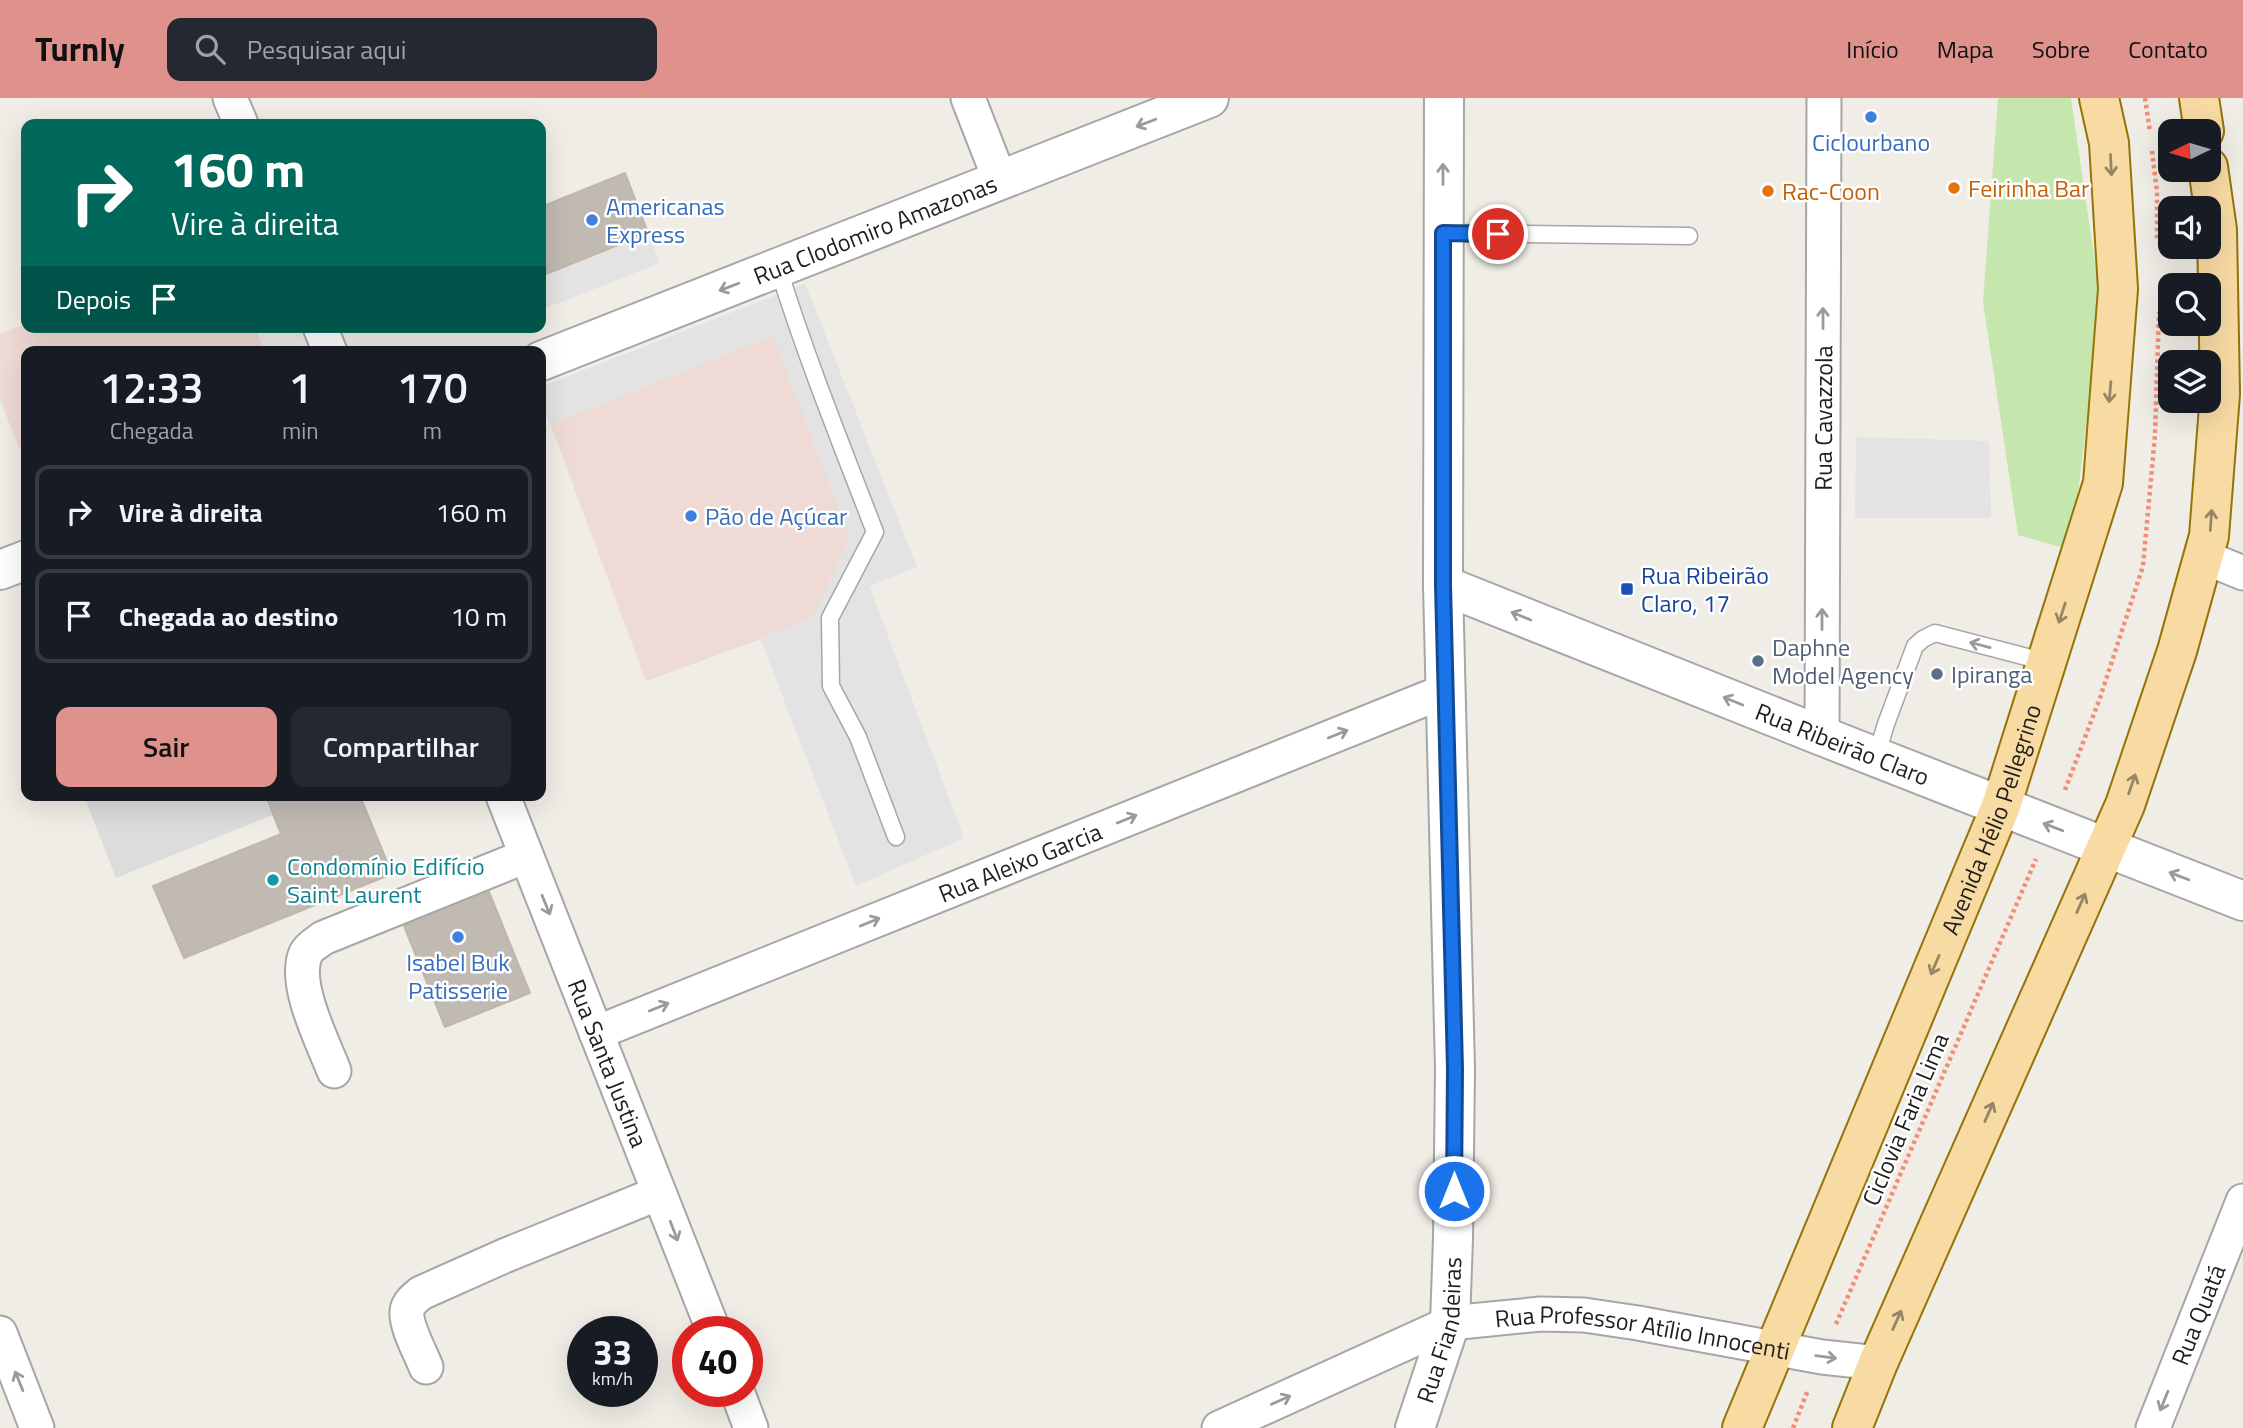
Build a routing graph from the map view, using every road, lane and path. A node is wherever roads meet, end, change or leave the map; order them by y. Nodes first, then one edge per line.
1 (230, 98) edge
2 (968, 98) edge
3 (1209, 98) edge
4 (1444, 98) edge
5 (1824, 98) edge
6 (2099, 98) edge
7 (2199, 98) edge
8 (239, 119) edge
9 (2202, 119) edge
10 (1000, 180) junction
11 (2210, 182) edge
12 (1443, 233) junction
13 (1689, 236) dead end
14 (778, 267) junction
15 (546, 359) edge
16 (2204, 557) junction
17 (21, 562) edge
18 (0, 570) edge
19 (2243, 573) edge
20 (1443, 585) junction
21 (2046, 662) junction
22 (1445, 691) junction
23 (1822, 736) junction
24 (1876, 757) junction
25 (505, 801) edge
26 (2001, 806) junction
27 (2050, 825) junction
28 (895, 837) dead end
29 (2105, 847) junction
30 (526, 856) junction
31 (2243, 901) edge
32 (596, 1033) junction
33 (334, 1071) dead end
34 (659, 1193) junction
35 (2243, 1200) edge
36 (707, 1316) edge
37 (1450, 1324) junction
38 (0, 1333) edge
39 (1774, 1348) junction
40 (1822, 1357) junction
41 (1878, 1363) junction
42 (426, 1367) dead end
43 (743, 1407) edge
44 (37, 1428) edge
45 (751, 1428) edge
46 (1219, 1428) edge
47 (1415, 1428) edge
48 (1742, 1428) edge
49 (1793, 1428) edge
50 (1852, 1428) edge
51 (2153, 1428) edge

1 - 8 street
2 - 10 street
3 -> 10 street, Rua Clodomiro Amazonas
12 -> 4 street, Rua Fiandeiras
23 -> 5 street, Rua Cavazzola
6 -> 21 main road, Avenida Hélio Pellegrino
7 - 9 main road
10 - 14 street, Rua Clodomiro Amazonas
16 -> 11 main road
12 - 13 lane
12 - 20 street, Rua Fiandeiras
14 -> 15 street, Rua Clodomiro Amazonas
14 - 28 lane
16 - 19 street
29 -> 16 main road
17 - 18 street
20 - 22 street, Rua Fiandeiras
23 -> 20 street, Rua Ribeirão Claro
21 -> 24 lane
21 - 26 main road, Avenida Hélio Pellegrino
32 -> 22 street, Rua Aleixo Garcia
22 - 37 street, Rua Fiandeiras
23 - 24 street, Rua Ribeirão Claro
24 - 26 street, Rua Ribeirão Claro
25 - 30 street, Rua Santa Justina
26 - 27 street, Rua Ribeirão Claro
26 -> 39 main road, Avenida Hélio Pellegrino
29 -> 27 street, Rua Ribeirão Claro
27 - 40 path, Ciclovia Faria Lima
31 -> 29 street, Rua Ribeirão Claro
41 -> 29 main road
30 -> 32 street, Rua Santa Justina
30 - 33 street
32 - 34 street, Rua Santa Justina
34 -> 36 street, Rua Santa Justina
34 - 42 street
35 -> 51 street, Rua Quatá
37 - 39 street, Rua Professor Atílio Innocenti
46 -> 37 street, Rua Professor Atílio Innocenti
37 - 47 street, Rua Fiandeiras
44 -> 38 street
39 - 40 street, Rua Professor Atílio Innocenti
39 - 48 main road, Avenida Hélio Pellegrino
40 -> 41 street, Rua Professor Atílio Innocenti
40 - 49 path, Ciclovia Faria Lima
41 - 50 main road
43 - 45 street

